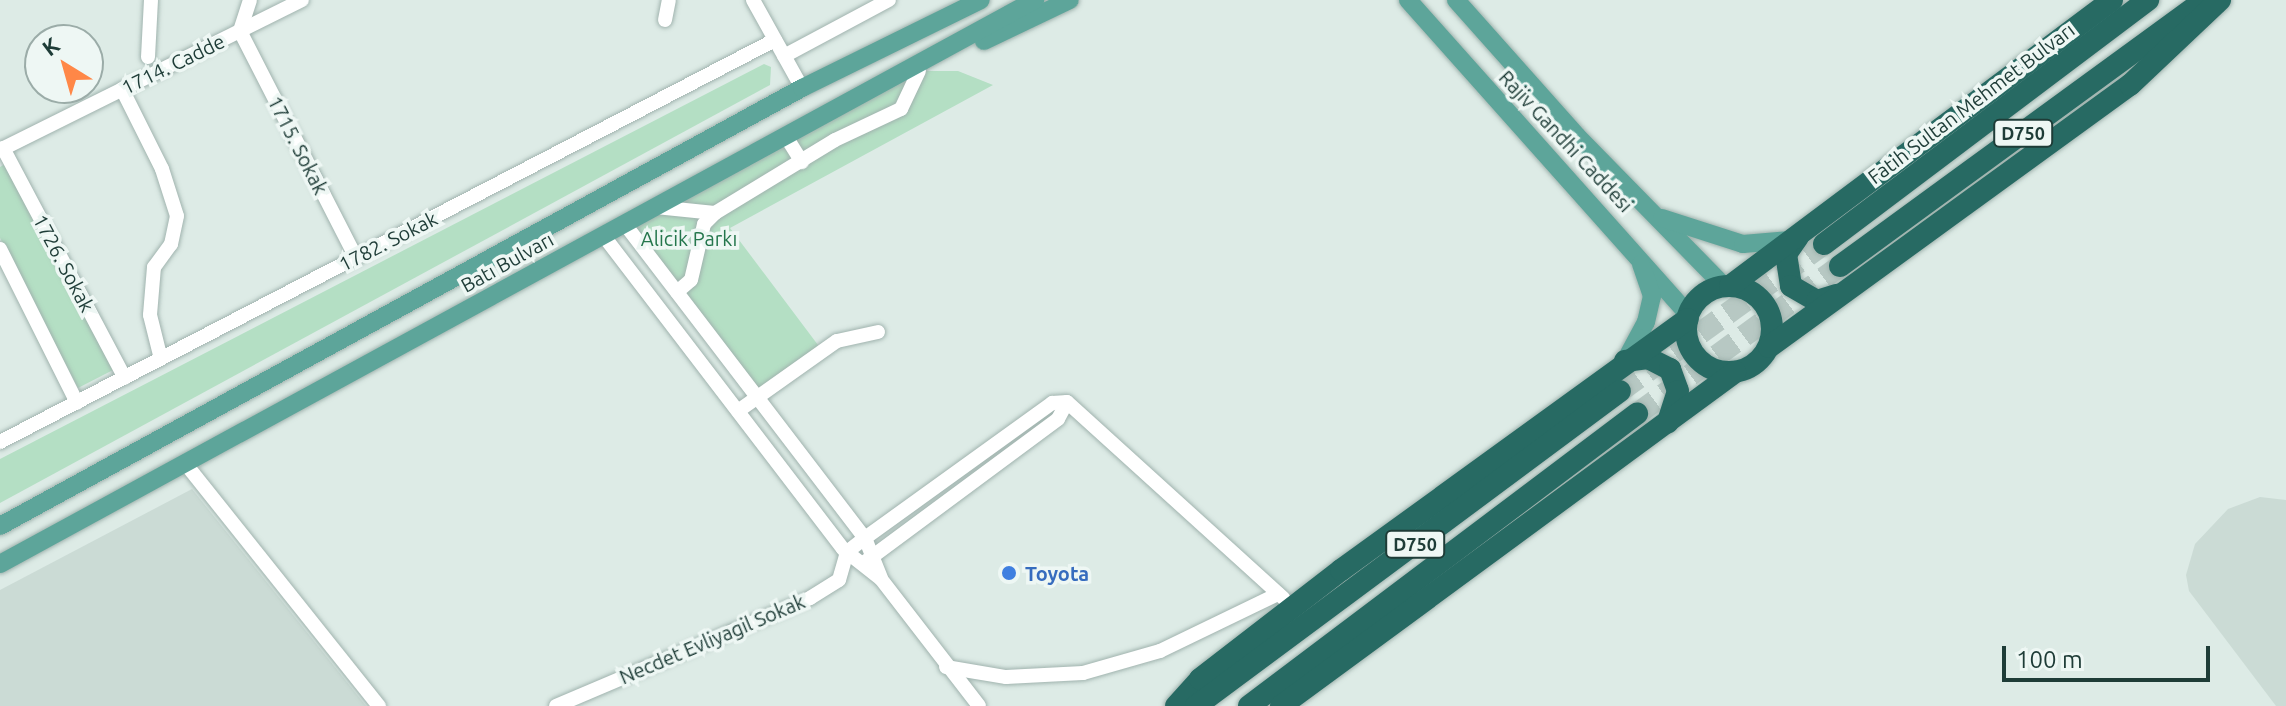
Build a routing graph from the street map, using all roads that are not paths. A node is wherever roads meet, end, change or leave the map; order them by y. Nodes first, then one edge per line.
1 (151, 0) edge
2 (250, 0) edge
3 (302, 0) edge
4 (669, 0) edge
5 (753, 0) edge
6 (889, 0) edge
7 (955, 0) edge
8 (981, 0) edge
9 (1035, 0) edge
10 (1070, 0) edge
11 (1408, 0) edge
12 (1456, 0) edge
13 (2112, 0) edge
14 (2148, 0) edge
15 (2220, 0) edge
16 (2233, 0) edge
17 (2204, 11) edge
18 (665, 20) dead end
19 (240, 31) junction
20 (911, 35) junction
21 (775, 40) junction
22 (784, 56) junction
23 (148, 57) dead end
24 (919, 71) junction
25 (887, 80) junction
26 (802, 88) junction
27 (122, 89) junction
28 (785, 135) junction
29 (2, 149) edge
30 (802, 162) junction
31 (654, 207) junction
32 (715, 213) junction
33 (1655, 216) junction
34 (624, 223) junction
35 (1798, 233) junction
36 (603, 235) junction
37 (1626, 238) junction
38 (1824, 244) tunnel mouth
39 (0, 249) edge
40 (356, 258) junction
41 (1840, 266) tunnel mouth
42 (1727, 286) junction
43 (1853, 288) junction
44 (677, 292) junction
45 (1688, 317) junction
46 (878, 332) dead end
47 (1769, 347) junction
48 (161, 359) junction
49 (1625, 361) junction
50 (1735, 372) junction
51 (125, 378) junction
52 (1620, 391) tunnel mouth
53 (757, 397) junction
54 (1067, 402) junction
55 (77, 403) junction
56 (738, 411) junction
57 (1637, 414) tunnel mouth
58 (1667, 423) junction
59 (0, 442) edge
60 (185, 463) junction
61 (0, 526) edge
62 (865, 538) junction
63 (847, 552) junction
64 (867, 560) junction
65 (0, 564) edge
66 (839, 580) junction
67 (1286, 600) junction
68 (946, 667) junction
69 (379, 706) edge
70 (556, 706) edge
71 (979, 706) edge
72 (1176, 706) edge
73 (1196, 706) edge
74 (1249, 706) edge
75 (1281, 706) edge

1 - 23 street
2 - 19 street
3 - 19 street, 1714. Cadde
4 - 18 street
5 - 21 street
6 - 22 street
7 - 20 main road
8 - 20 main road, Batı Bulvarı
9 - 25 main road, Batı Bulvarı
10 - 24 main road
11 - 37 main road, Rajiv Gandhi Caddesi
12 - 33 main road, Rajiv Gandhi Caddesi
13 - 35 highway
14 - 38 highway, Fatih Sultan Mehmet Bulvarı / D750
15 - 17 highway
16 - 17 street
17 - 41 highway, D750
17 - 43 highway
19 - 27 street, 1714. Cadde
19 - 40 street, 1715. Sokak
20 - 26 main road, Batı Bulvarı
21 - 22 street
21 - 40 street, 1782. Sokak
22 - 26 street
24 - 25 main road
24 - 30 street
25 - 28 main road, Batı Bulvarı
26 - 61 main road, Batı Bulvarı
27 - 29 street, 1714. Cadde
27 - 48 street
28 - 30 street
28 - 31 main road, Batı Bulvarı
29 - 51 street, 1726. Sokak
30 - 32 street
31 - 32 street
31 - 34 main road, Batı Bulvarı
32 - 44 street
33 - 35 main road
33 - 42 main road, Rajiv Gandhi Caddesi
34 - 36 main road, Batı Bulvarı
34 - 44 street
35 - 42 highway
35 - 43 highway
36 - 56 street
36 - 60 main road, Batı Bulvarı
37 - 45 main road, Rajiv Gandhi Caddesi
37 - 49 main road
39 - 55 street
40 - 48 street, 1782. Sokak
42 - 45 highway
42 - 47 highway
43 - 47 highway
44 - 53 street
45 - 49 highway
45 - 50 highway
46 - 53 street
47 - 50 highway
48 - 51 street, 1782. Sokak
49 - 58 highway
49 - 67 highway
50 - 58 highway
51 - 55 street, 1782. Sokak
52 - 73 highway, D750
53 - 56 street
53 - 62 street
54 - 62 street
54 - 64 street, Necdet Evliyagil Sokak
54 - 67 street
55 - 59 street, 1782. Sokak
56 - 63 street
57 - 74 highway, D750
58 - 75 highway
60 - 65 main road, Batı Bulvarı
60 - 69 street
62 - 63 street
62 - 64 street
63 - 64 street
63 - 66 street
64 - 66 street, Necdet Evliyagil Sokak
64 - 68 street
66 - 70 street, Necdet Evliyagil Sokak
67 - 68 street
67 - 72 highway
68 - 71 street

